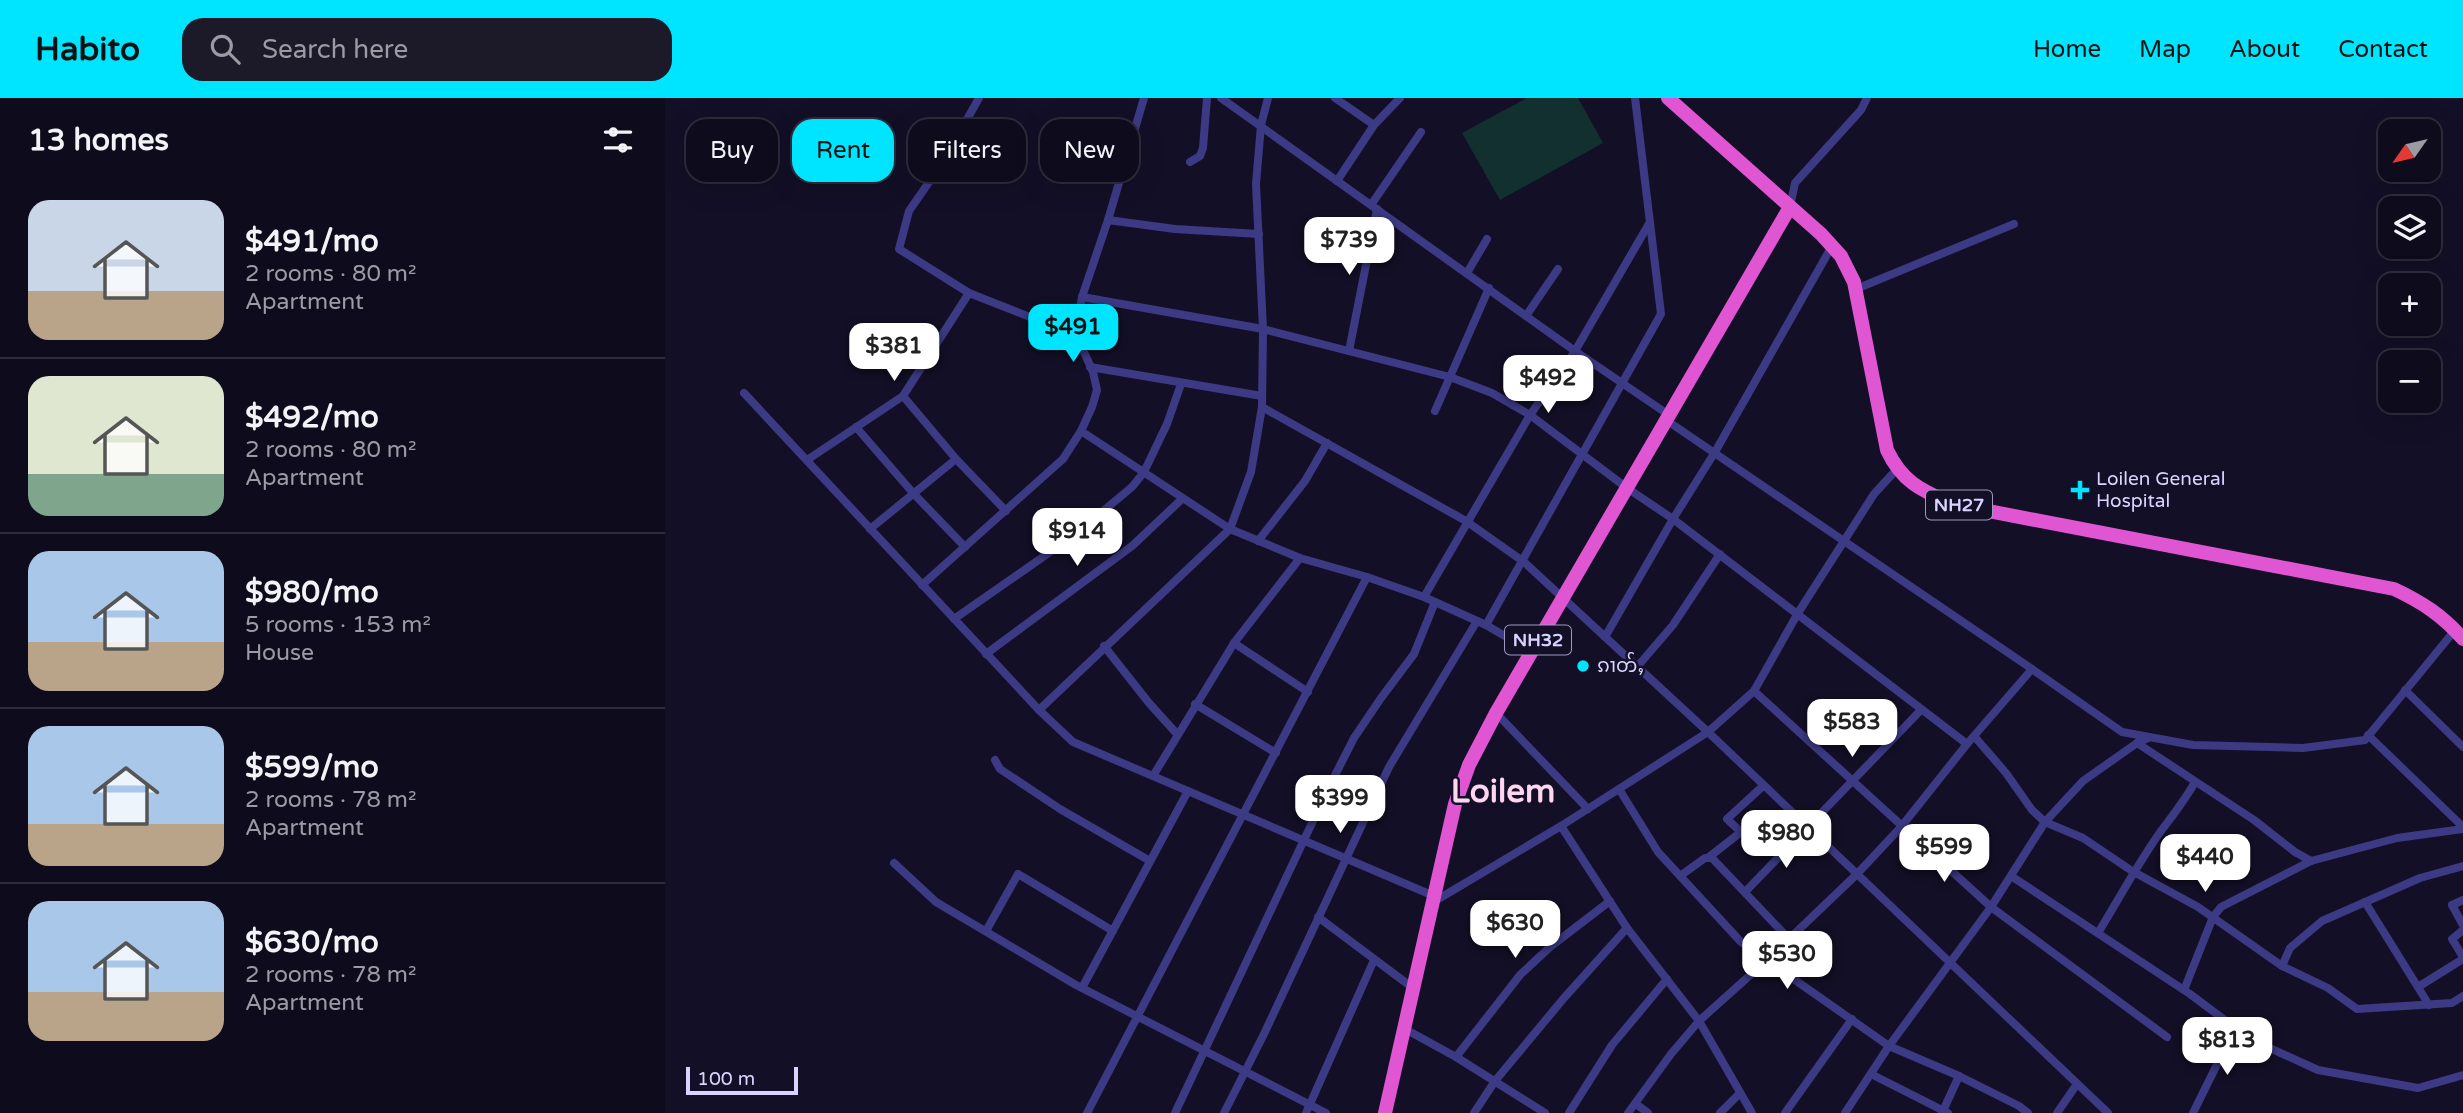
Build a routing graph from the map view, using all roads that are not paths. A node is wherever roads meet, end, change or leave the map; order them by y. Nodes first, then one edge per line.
1 (979, 98) edge
2 (1144, 98) edge
3 (1207, 98) edge
4 (1221, 98) edge
5 (1268, 98) edge
6 (1335, 98) edge
7 (1400, 98) edge
8 (1635, 98) edge
9 (1668, 98) edge
10 (1867, 98) edge
11 (1261, 125) junction
12 (1374, 125) junction
13 (1421, 132) dead end
14 (1190, 162) dead end
15 (1337, 181) junction
16 (1374, 207) junction
17 (1790, 207) junction
18 (1108, 220) junction
19 (1651, 221) junction
20 (2014, 224) dead end
21 (1258, 234) junction
22 (1487, 239) dead end
23 (1832, 246) junction
24 (1558, 269) dead end
25 (1467, 273) junction
26 (1489, 288) junction
27 (1856, 289) junction
28 (969, 293) junction
29 (1082, 297) junction
30 (1526, 316) junction
31 (1263, 329) junction
32 (1076, 335) junction
33 (1349, 351) junction
34 (1575, 351) junction
35 (1090, 367) junction
36 (1450, 377) junction
37 (1181, 384) junction
38 (1623, 385) junction
39 (744, 393) dead end
40 (903, 396) junction
41 (1262, 396) junction
42 (1262, 407) junction
43 (1435, 411) dead end
44 (1530, 415) junction
45 (1668, 418) junction
46 (856, 427) junction
47 (1081, 431) junction
48 (1327, 443) junction
49 (1715, 452) junction
50 (1583, 455) junction
51 (955, 459) junction
52 (807, 460) junction
53 (1897, 469) junction
54 (1143, 472) junction
55 (1627, 488) junction
56 (913, 494) junction
57 (1182, 499) junction
58 (1006, 511) junction
59 (1673, 519) junction
60 (1467, 521) junction
61 (870, 529) junction
62 (1230, 529) junction
63 (1258, 541) junction
64 (1844, 541) junction
65 (965, 547) junction
66 (1720, 554) junction
67 (1300, 558) junction
68 (1524, 562) junction
69 (1367, 577) junction
70 (922, 585) junction
71 (1424, 597) junction
72 (1563, 598) junction
73 (1435, 602) junction
74 (1798, 613) junction
75 (954, 620) junction
76 (1481, 623) junction
77 (2459, 635) edge
78 (1605, 637) junction
79 (1234, 643) junction
80 (1104, 646) junction
81 (1532, 652) junction
82 (986, 654) junction
83 (1637, 667) junction
84 (2032, 669) junction
85 (2405, 690) junction
86 (1754, 691) junction
87 (1308, 692) junction
88 (1195, 704) junction
89 (1039, 710) junction
90 (1919, 712) dead end
91 (1496, 713) junction
92 (1709, 732) junction
93 (1177, 734) junction
94 (2368, 735) junction
95 (1974, 736) junction
96 (2150, 737) junction
97 (2137, 743) junction
98 (1967, 744) junction
99 (2463, 747) edge
100 (1276, 753) junction
101 (995, 760) dead end
102 (1153, 776) junction
103 (1852, 780) junction
104 (2195, 782) junction
105 (1763, 786) junction
106 (1619, 789) junction
107 (1188, 791) junction
108 (1588, 809) junction
109 (1244, 815) junction
110 (2045, 822) junction
111 (1561, 826) junction
112 (1807, 827) junction
113 (1901, 827) junction
114 (2463, 828) edge
115 (1305, 841) junction
116 (1345, 857) junction
117 (1709, 857) junction
118 (1150, 861) junction
119 (2311, 861) junction
120 (894, 863) dead end
121 (2463, 866) edge
122 (2134, 872) junction
123 (1857, 874) junction
124 (1680, 876) junction
125 (2011, 876) junction
126 (1745, 892) junction
127 (1433, 899) junction
128 (2463, 900) edge
129 (1610, 901) junction
130 (2365, 902) junction
131 (1991, 907) junction
132 (1318, 917) junction
133 (2213, 917) junction
134 (1627, 928) junction
135 (2463, 928) edge
136 (986, 931) junction
137 (1113, 931) junction
138 (2098, 933) junction
139 (1789, 939) junction
140 (2463, 958) edge
141 (1374, 960) junction
142 (1767, 960) junction
143 (1951, 962) junction
144 (2282, 966) junction
145 (1667, 979) junction
146 (2418, 987) junction
147 (1082, 988) junction
148 (1413, 988) junction
149 (2184, 990) junction
150 (2463, 996) edge
151 (2430, 1005) junction
152 (1138, 1017) junction
153 (1852, 1019) junction
154 (1699, 1021) junction
155 (1405, 1028) junction
156 (2235, 1028) junction
157 (2167, 1037) dead end
158 (1889, 1046) junction
159 (1205, 1052) junction
160 (1456, 1057) junction
161 (1244, 1073) junction
162 (1871, 1074) junction
163 (2463, 1075) edge
164 (1959, 1076) junction
165 (1495, 1081) junction
166 (2077, 1084) junction
167 (1740, 1093) junction
168 (1636, 1104) junction
169 (1308, 1109) edge
170 (1944, 1112) edge
171 (1087, 1113) edge
172 (1175, 1113) edge
173 (1224, 1113) edge
174 (1326, 1113) edge
175 (1385, 1113) edge
176 (1474, 1113) edge
177 (1545, 1113) edge
178 (1569, 1113) edge
179 (1628, 1113) edge
180 (1649, 1113) edge
181 (1720, 1113) edge
182 (1752, 1113) edge
183 (1785, 1113) edge
184 (1845, 1113) edge
185 (2028, 1113) edge
186 (2057, 1113) edge
187 (2108, 1113) edge
188 (2193, 1113) edge

1 - 28 street
2 - 18 street
3 - 14 street
4 - 11 street
5 - 11 street
6 - 12 street
7 - 12 street
8 - 19 street
9 - 17 highway
10 - 17 street
11 - 15 street
11 - 21 street
12 - 15 street
13 - 16 street
15 - 16 street
16 - 25 street
16 - 33 street
17 - 23 highway
17 - 45 highway, NH32
18 - 21 street
18 - 29 street
19 - 34 street
19 - 38 street
20 - 27 street
21 - 31 street
22 - 25 street
23 - 27 highway
23 - 49 street
24 - 30 street
25 - 26 street
26 - 30 street
26 - 36 street
27 - 53 highway
28 - 32 street
28 - 40 street
29 - 31 street
29 - 32 street
30 - 34 street
31 - 33 street
31 - 41 street
32 - 35 street
33 - 36 street
34 - 38 street
34 - 44 street
35 - 37 street
35 - 47 street
36 - 43 street
36 - 44 street
37 - 41 street
37 - 54 street
38 - 45 street
38 - 50 street
39 - 52 street
40 - 46 street
40 - 51 street
41 - 42 street
42 - 48 street
42 - 62 street
44 - 50 street
44 - 60 street
45 - 49 street
45 - 55 highway, NH32
46 - 52 street
46 - 56 street
47 - 54 street
47 - 58 street
48 - 60 street
48 - 63 street
49 - 59 street
49 - 64 street
50 - 55 street
50 - 68 street
51 - 56 street
51 - 58 street
52 - 61 street
53 - 64 street
53 - 77 highway, NH27
54 - 57 street
54 - 75 street
55 - 59 street
55 - 72 highway, NH32
56 - 61 street
56 - 65 street
57 - 62 street
57 - 82 street
58 - 65 street
59 - 66 street
59 - 78 street
60 - 68 street
60 - 71 street
61 - 70 street
62 - 63 street
62 - 80 street
63 - 67 street
64 - 74 street
64 - 84 street
65 - 70 street
66 - 74 street
66 - 83 street
67 - 69 street
67 - 79 street
68 - 72 street
68 - 76 street
69 - 71 street
69 - 87 street
70 - 75 street
71 - 73 street
72 - 78 street
72 - 81 highway, NH32
73 - 76 street
73 - 115 street
74 - 86 street
74 - 98 street
75 - 82 street
76 - 81 street
76 - 116 street
77 - 85 street
78 - 83 street
79 - 87 street
79 - 88 street
80 - 89 street
80 - 93 street
81 - 91 highway, NH32
82 - 89 street
83 - 92 street
84 - 95 street
84 - 96 street
85 - 94 street
85 - 99 street
86 - 92 street
86 - 103 street
87 - 100 street
88 - 93 street
88 - 100 street
89 - 102 street
90 - 103 street
91 - 108 street
91 - 127 highway, NH32
92 - 105 street
92 - 106 street
93 - 102 street
94 - 96 street
94 - 114 street
95 - 98 street
95 - 110 street
96 - 97 street
97 - 104 street
97 - 110 street
98 - 113 street
100 - 109 street
101 - 118 street
102 - 107 street
103 - 112 street
103 - 113 street
104 - 119 street
104 - 122 street
105 - 112 street
105 - 117 street
106 - 108 street
106 - 124 street
107 - 109 street
107 - 118 street
108 - 111 street
109 - 115 street
109 - 152 street
110 - 122 street
110 - 125 street
111 - 127 street
111 - 129 street
112 - 123 street
112 - 126 street
113 - 123 street
113 - 131 street
114 - 119 street
115 - 116 street
115 - 159 street
116 - 127 street
116 - 132 street
117 - 124 street
117 - 126 street
118 - 137 street
119 - 133 street
120 - 136 street
121 - 130 street
122 - 133 street
122 - 138 street
123 - 139 street
123 - 143 street
124 - 142 street
125 - 131 street
125 - 138 street
126 - 139 street
127 - 148 highway, NH32
128 - 135 street
129 - 134 street
129 - 160 street
130 - 144 street
130 - 146 street
131 - 143 street
131 - 157 street
132 - 141 street
132 - 161 street
133 - 144 street
133 - 149 street
134 - 145 street
134 - 165 street
135 - 140 street
136 - 137 street
136 - 147 street
137 - 147 street
138 - 149 street
139 - 142 street
140 - 146 street
141 - 148 street
141 - 169 street
142 - 153 street
142 - 154 street
143 - 158 street
143 - 166 street
144 - 151 street
145 - 154 street
145 - 178 street
146 - 151 street
147 - 152 street
148 - 155 highway, NH32
149 - 156 street
150 - 151 street
152 - 159 street
152 - 171 street
153 - 158 street
153 - 183 street
154 - 167 street
154 - 168 street
155 - 160 street
155 - 175 highway, NH32
156 - 163 street
156 - 188 street
158 - 162 street
158 - 164 street
159 - 161 street
159 - 172 street
160 - 165 street
161 - 169 street
161 - 173 street
162 - 170 street
162 - 184 street
164 - 170 street
164 - 185 street
165 - 176 street
165 - 177 street
166 - 186 street
166 - 187 street
167 - 181 street
167 - 182 street
168 - 179 street
168 - 180 street
169 - 174 street

